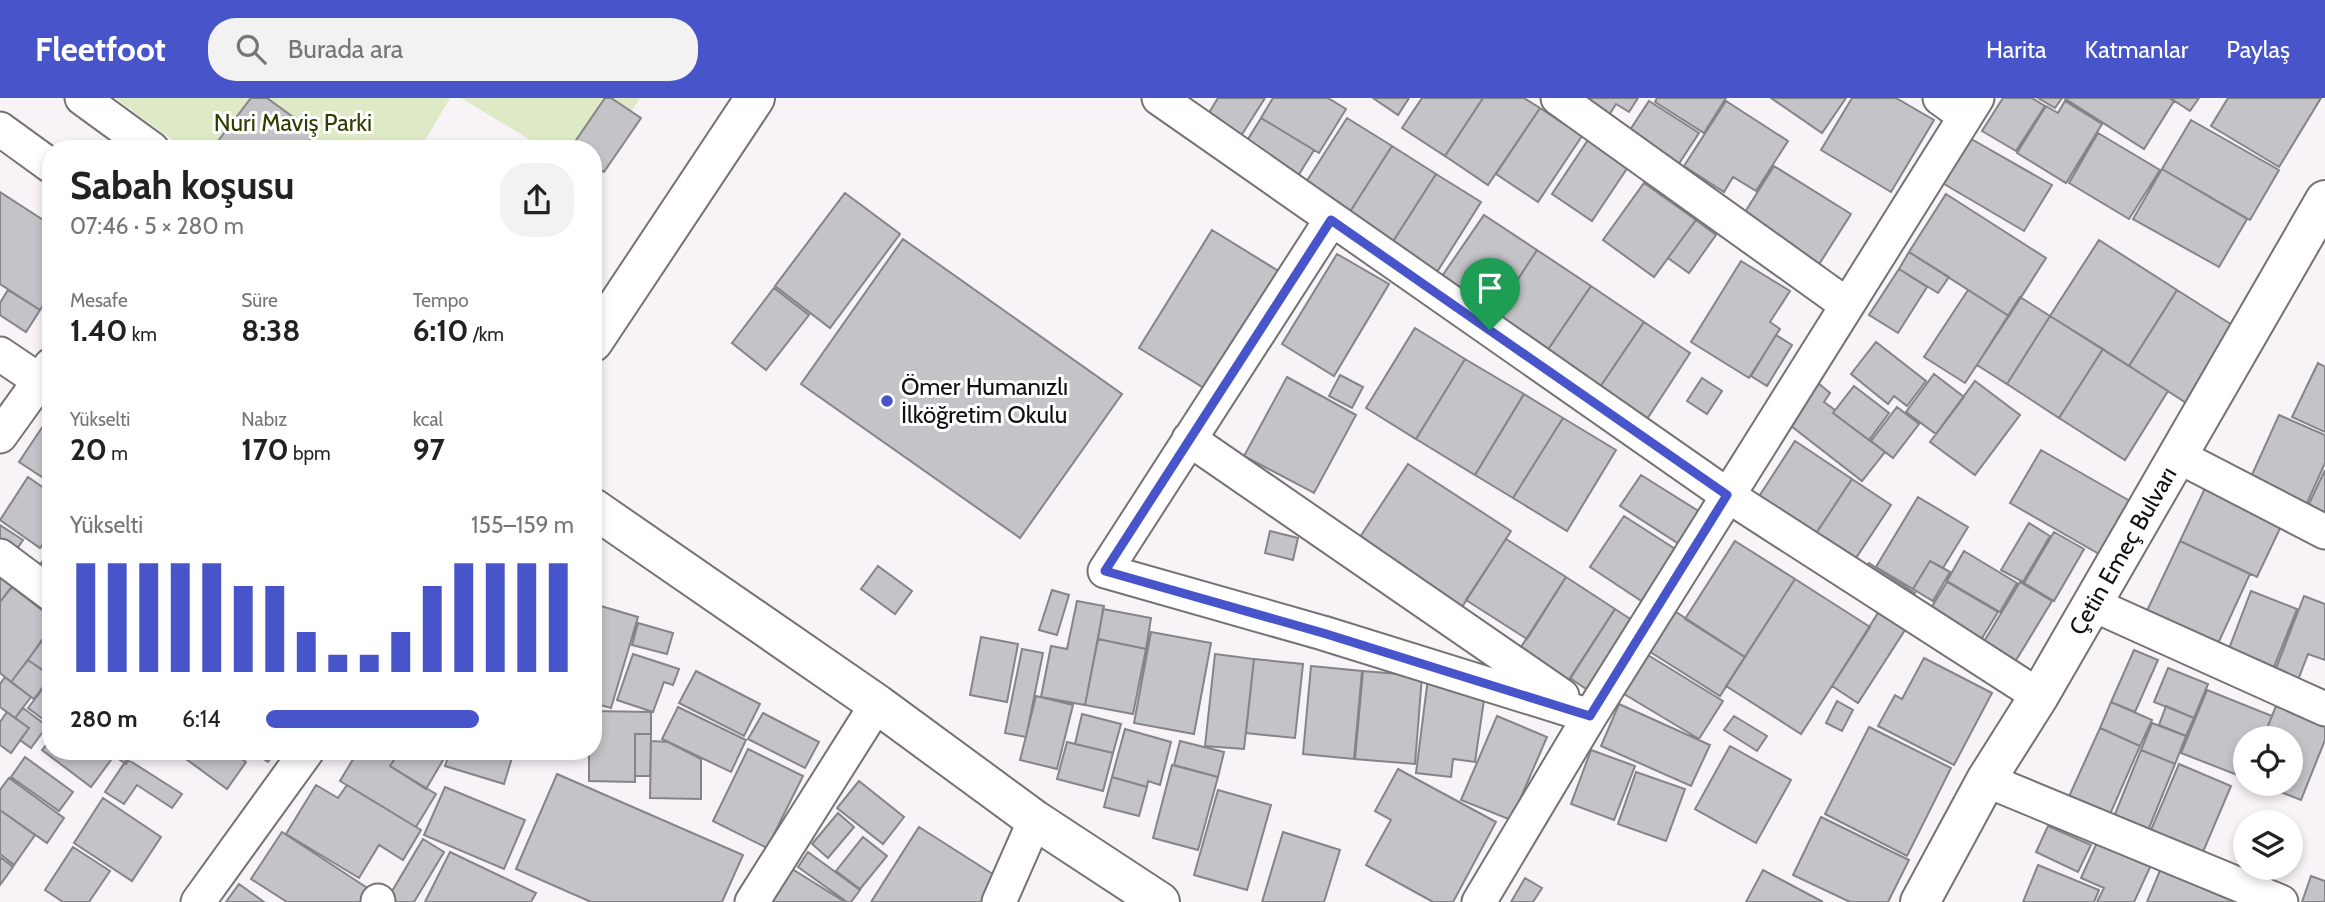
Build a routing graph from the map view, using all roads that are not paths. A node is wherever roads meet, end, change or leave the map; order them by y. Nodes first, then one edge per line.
1 (82, 98) edge
2 (755, 98) edge
3 (1159, 98) edge
4 (1558, 98) edge
5 (1961, 104) edge
6 (0, 129) edge
7 (140, 140) edge
8 (42, 159) edge
9 (2325, 200) edge
10 (1331, 220) junction
11 (1847, 305) junction
12 (602, 328) edge
13 (0, 354) edge
14 (42, 372) edge
15 (42, 377) edge
16 (0, 436) edge
17 (1189, 439) junction
18 (2178, 456) junction
19 (1727, 495) junction
20 (602, 514) edge
21 (2325, 532) edge
22 (0, 556) edge
23 (42, 587) edge
24 (2092, 604) junction
25 (2039, 696) junction
26 (877, 705) junction
27 (2325, 709) edge
28 (1590, 716) junction
29 (301, 760) edge
30 (1986, 780) junction
31 (1035, 820) junction
32 (198, 902) edge
33 (752, 902) edge
34 (999, 902) edge
35 (1160, 902) edge
36 (1479, 902) edge
37 (1920, 902) edge
38 (2281, 902) edge

1 - 7 street
2 - 12 street
3 - 10 street
4 - 11 street
5 - 11 street
6 - 8 street
9 - 18 street, Çetin Emeç Bulvarı
10 - 17 street
10 - 19 street
11 - 19 street
13 - 14 street
15 - 16 street
17 - 28 street
17 - 28 street
18 - 21 street
18 - 24 street, Çetin Emeç Bulvarı
19 - 25 street
19 - 28 street
20 - 26 street
22 - 23 street
24 - 25 street, Çetin Emeç Bulvarı
24 - 27 street
25 - 30 street, Çetin Emeç Bulvarı
26 - 31 street
26 - 33 street
28 - 36 street
29 - 32 street
30 - 37 street, Çetin Emeç Bulvarı
30 - 38 street
31 - 34 street
31 - 35 street

